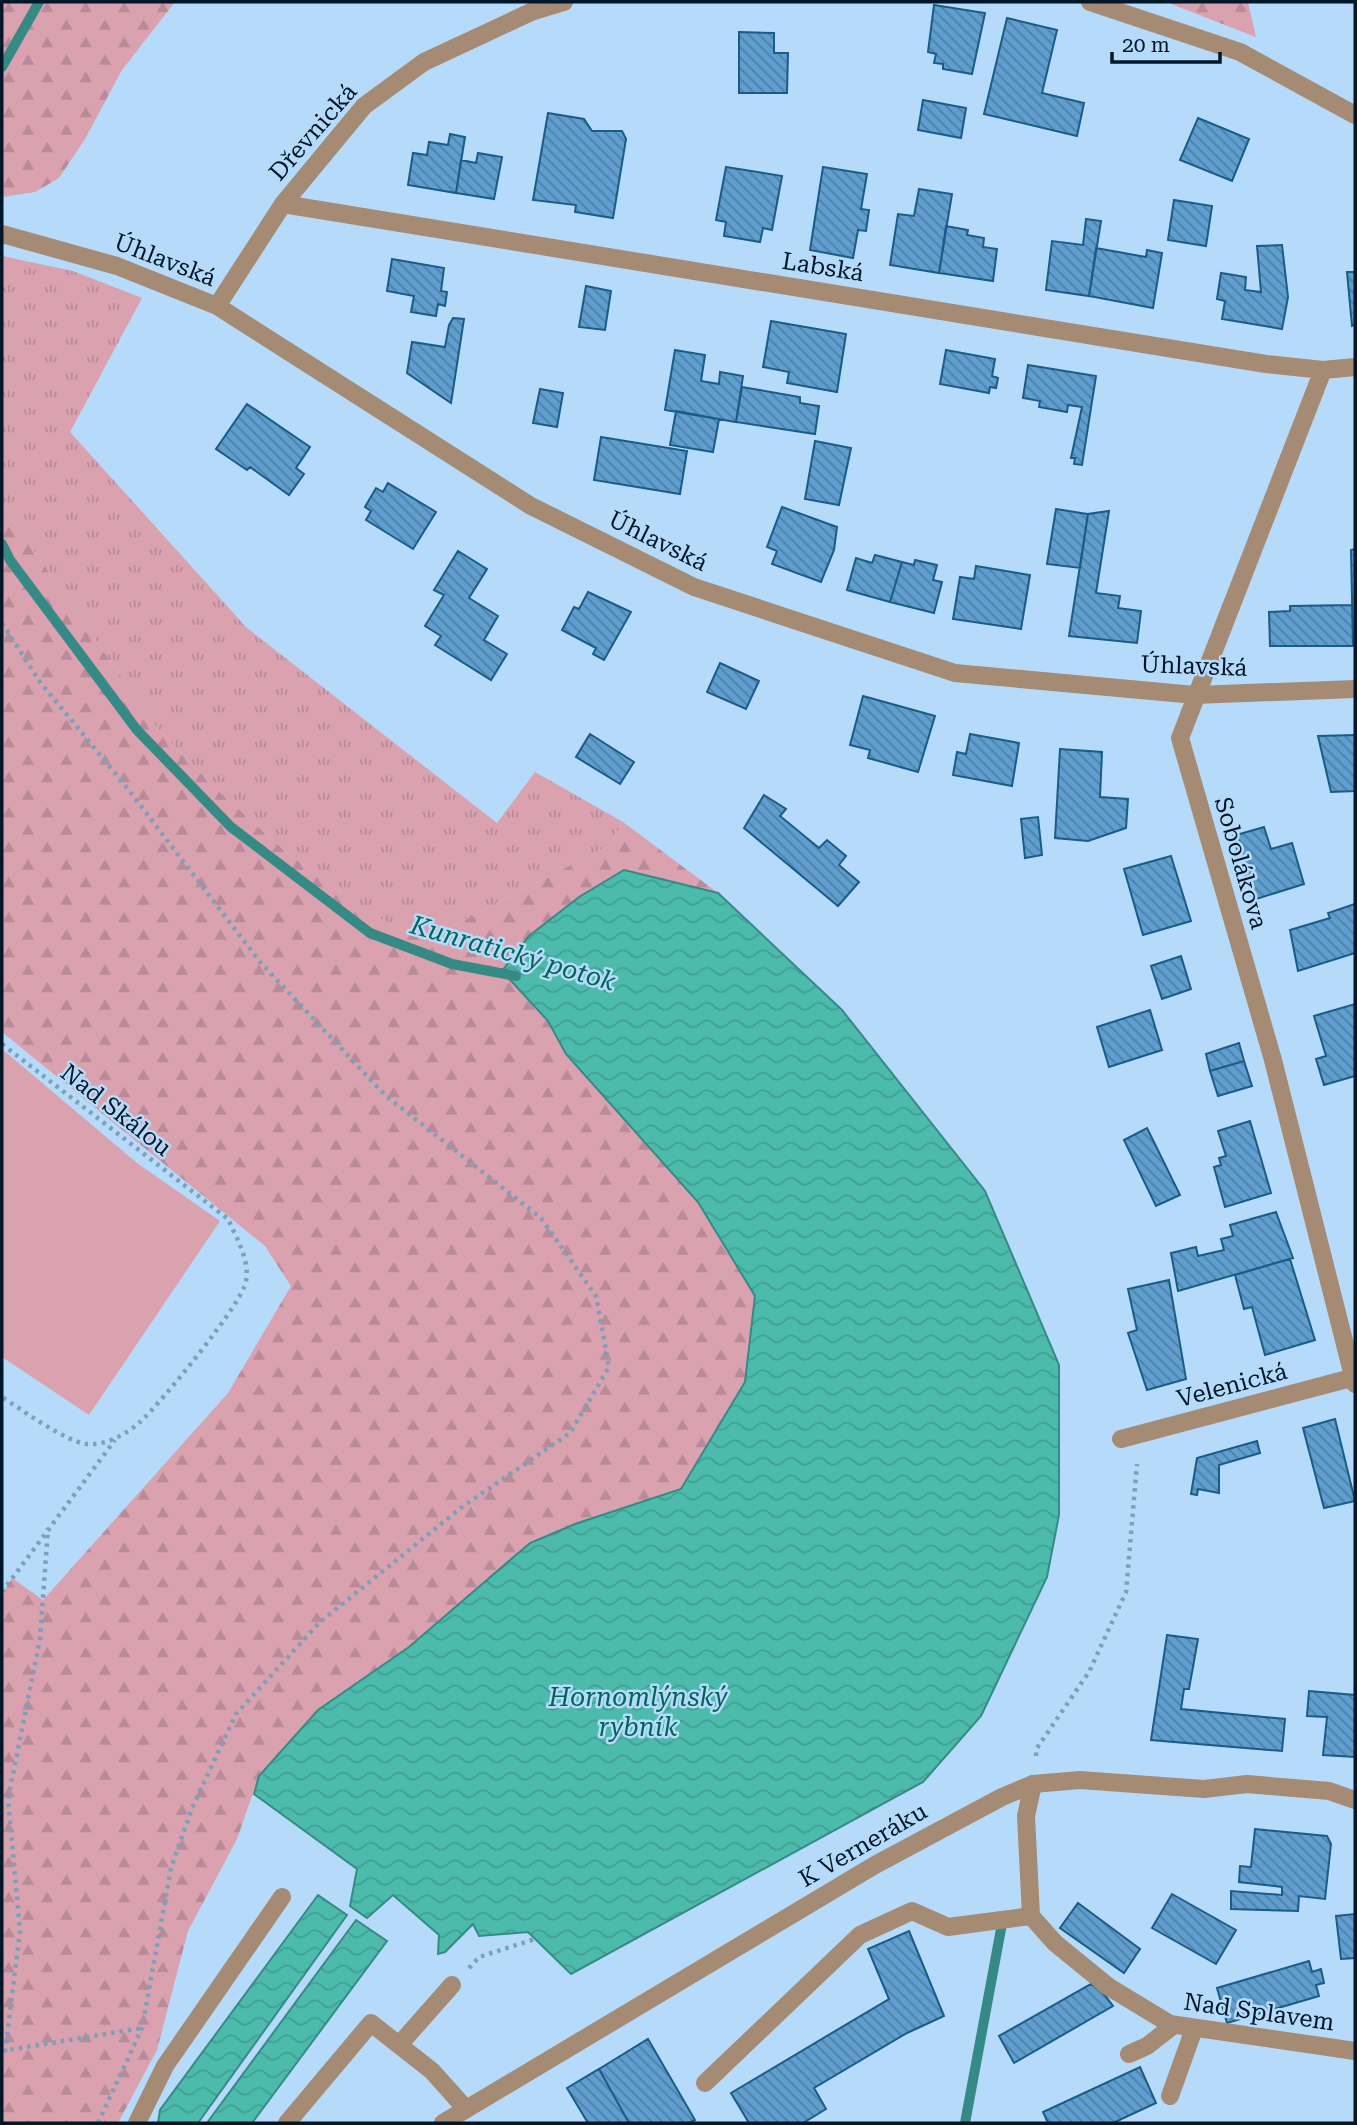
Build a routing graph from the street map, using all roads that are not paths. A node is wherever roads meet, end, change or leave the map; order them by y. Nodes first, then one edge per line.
1 (564, 2) edge
2 (1090, 2) edge
3 (1355, 115) edge
4 (283, 204) junction
5 (2, 234) edge
6 (217, 306) junction
7 (1355, 368) edge
8 (1324, 370) junction
9 (1355, 689) edge
10 (1195, 695) junction
11 (1355, 1380) edge
12 (1121, 1439) dead end
13 (1033, 1784) junction
14 (1355, 1800) edge
15 (282, 1898) dead end
16 (1031, 1916) junction
17 (452, 1985) road end
18 (1174, 2025) junction
19 (1194, 2029) junction
20 (399, 2045) junction
21 (1355, 2051) edge
22 (1129, 2054) dead end
23 (705, 2082) dead end
24 (1170, 2096) dead end
25 (466, 2109) junction
26 (136, 2123) edge
27 (287, 2123) edge
28 (443, 2123) edge

1 - 4 street, Dřevnická
2 - 3 street
4 - 6 street, Dřevnická
4 - 8 street, Labská
5 - 6 street, Úhlavská
6 - 10 street, Úhlavská
7 - 8 street, Labská
8 - 10 street, Sobolákova
9 - 10 street, Úhlavská
10 - 11 street, Sobolákova
11 - 12 street, Velenická
13 - 14 street, K Verneráku
13 - 16 street
13 - 25 street, K Verneráku
15 - 26 street
16 - 18 street, Nad Splavem
16 - 23 street
17 - 20 street
18 - 19 street, Nad Splavem
18 - 22 street
19 - 21 street, Nad Splavem
19 - 24 street
20 - 25 street
20 - 27 street
25 - 28 street, K Verneráku

